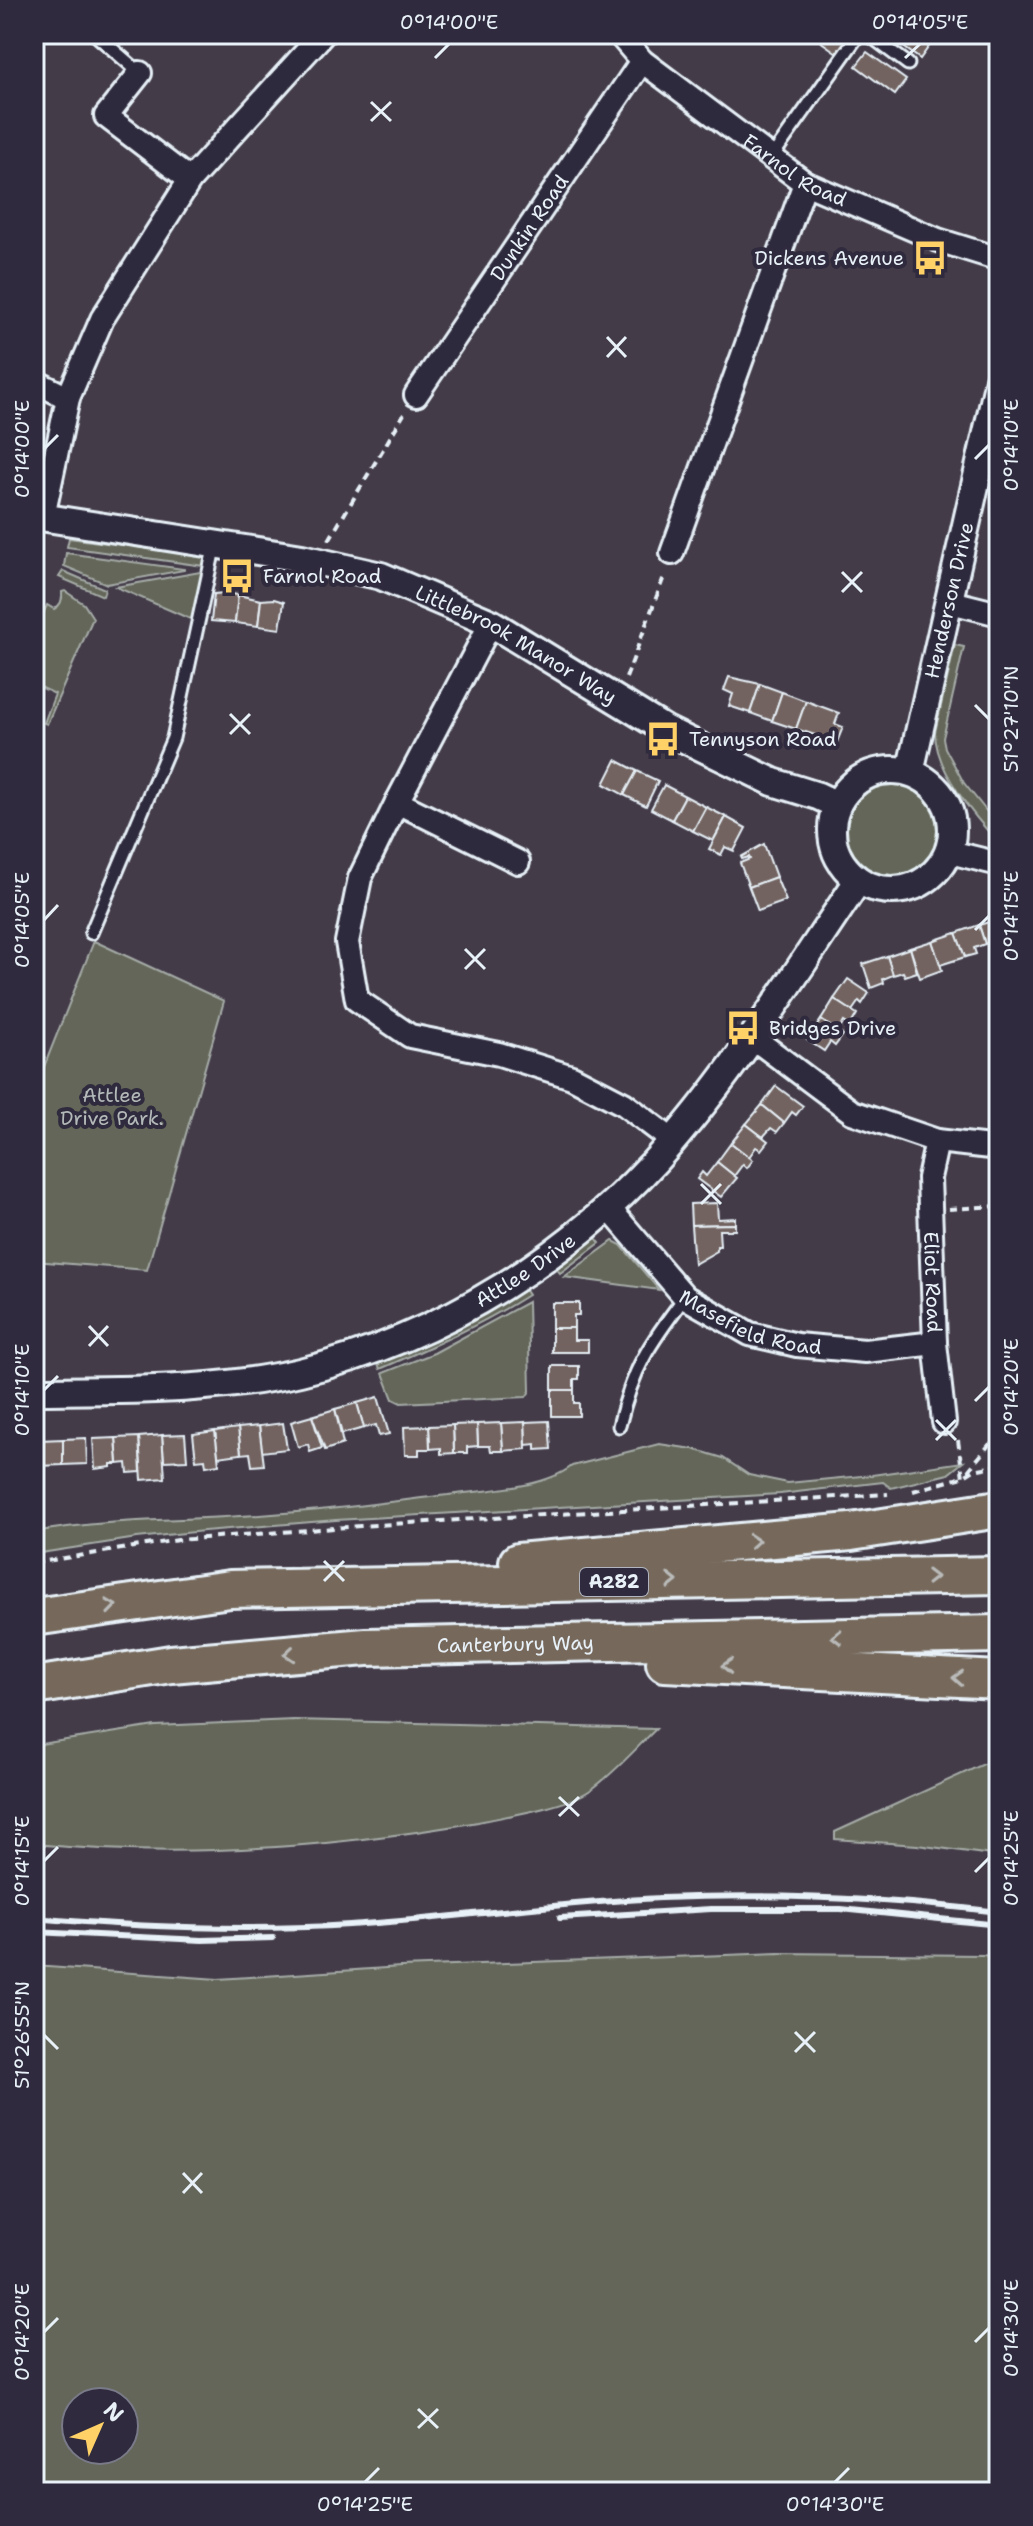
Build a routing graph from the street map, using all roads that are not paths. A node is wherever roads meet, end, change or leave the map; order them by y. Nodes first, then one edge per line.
1 (95, 34) edge
2 (323, 34) edge
3 (619, 34) edge
4 (859, 34) edge
5 (868, 34) edge
6 (642, 61) junction
7 (908, 64) dead end
8 (140, 73) joint
9 (771, 158) junction
10 (190, 180) junction
11 (805, 183) junction
12 (999, 259) edge
13 (999, 380) edge
14 (34, 381) edge
15 (416, 395) road end
16 (68, 398) junction
17 (39, 517) edge
18 (216, 544) junction
19 (672, 553) road end
20 (947, 601) junction
21 (999, 614) edge
22 (491, 623) junction
23 (910, 772) junction
24 (397, 802) junction
25 (837, 805) junction
26 (950, 852) junction
27 (518, 862) dead end
28 (999, 864) edge
29 (858, 881) junction
30 (91, 933) dead end
31 (752, 1037) junction
32 (673, 1141) junction
33 (937, 1141) junction
34 (999, 1148) edge
35 (608, 1207) junction
36 (685, 1297) junction
37 (935, 1343) junction
38 (34, 1391) edge
39 (944, 1422) road end
40 (619, 1426) dead end
41 (999, 1509) edge
42 (999, 1575) edge
43 (230, 1589) junction
44 (34, 1617) edge
45 (999, 1634) edge
46 (366, 1647) junction
47 (999, 1680) edge
48 (34, 1686) edge

1 - 8 lane
2 - 10 street
3 - 6 street, Farnol Road
4 - 9 lane
5 - 7 lane
6 - 9 street, Farnol Road
6 - 15 street, Dunkin Road
8 - 10 street
9 - 11 street, Farnol Road
10 - 16 street
11 - 12 street, Farnol Road
11 - 19 street
13 - 20 street, Henderson Drive
14 - 16 street
16 - 17 street
17 - 18 street, Littlebrook Manor Way
18 - 22 street, Littlebrook Manor Way
18 - 30 lane
20 - 21 street
20 - 23 street, Henderson Drive
22 - 24 street
22 - 25 street, Littlebrook Manor Way
23 - 25 street
23 - 26 street
24 - 27 street
24 - 32 street
25 - 29 street
26 - 28 street
26 - 29 street
29 - 31 street, Attlee Drive
31 - 32 street, Attlee Drive
31 - 33 street
32 - 35 street, Attlee Drive
33 - 34 street
33 - 37 street, Eliot Road
35 - 36 street, Masefield Road
35 - 38 street, Attlee Drive
36 - 37 street, Masefield Road
36 - 40 lane
37 - 39 street, Eliot Road
43 -> 41 highway, A282
43 -> 42 highway, A282
44 -> 43 highway, A282
45 -> 46 highway, Canterbury Way
47 -> 46 highway
46 -> 48 highway, Canterbury Way

